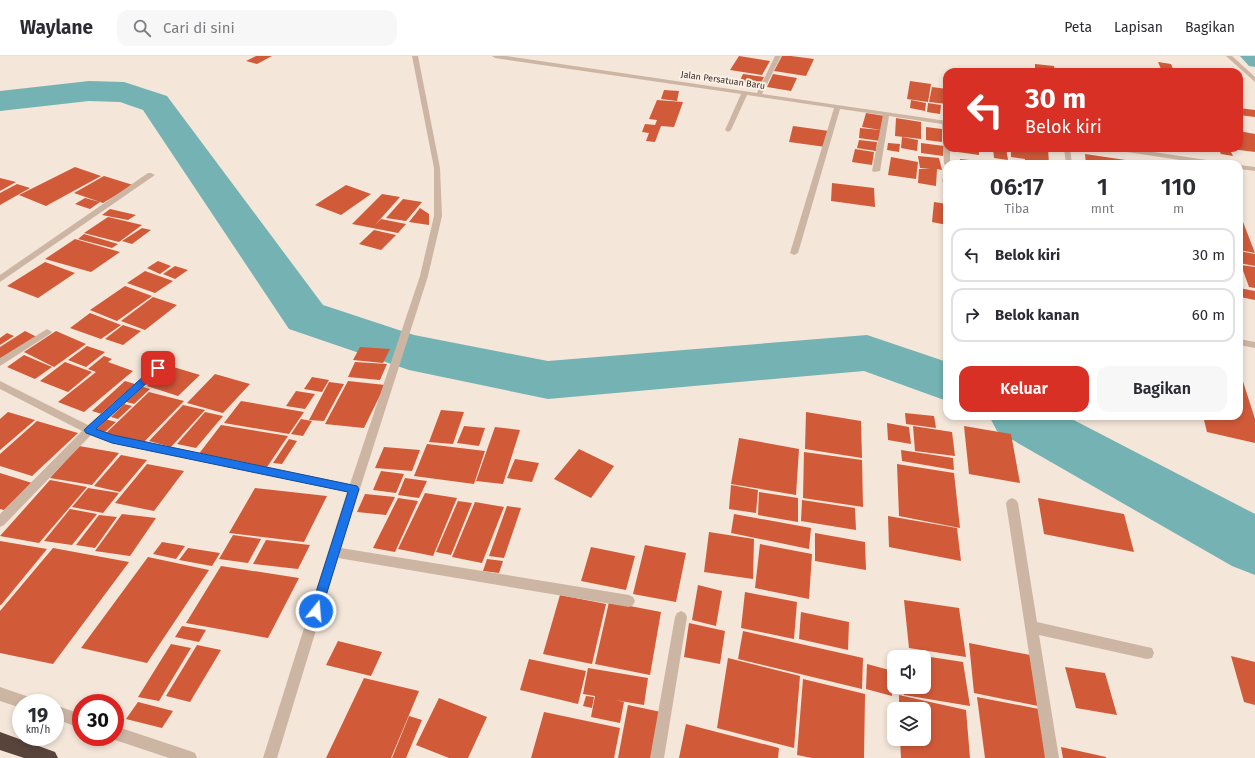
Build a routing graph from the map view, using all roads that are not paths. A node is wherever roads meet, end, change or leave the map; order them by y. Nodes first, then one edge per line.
1 (415, 56) edge
2 (496, 56) edge
3 (778, 56) edge
4 (1229, 56) edge
5 (1242, 68) edge
6 (1243, 69) edge
7 (1255, 80) edge
8 (745, 92) junction
9 (759, 94) junction
10 (838, 106) junction
11 (886, 114) junction
12 (943, 123) edge
13 (728, 130) dead end
14 (1140, 152) edge
15 (1194, 160) edge
16 (1243, 168) edge
17 (1255, 169) edge
18 (876, 171) dead end
19 (151, 175) dead end
20 (794, 253) dead end
21 (0, 279) edge
22 (47, 332) dead end
23 (1243, 343) edge
24 (1255, 345) edge
25 (0, 363) edge
26 (158, 368) dead end
27 (0, 385) edge
28 (89, 430) junction
29 (354, 489) junction
30 (1012, 503) dead end
31 (0, 522) edge
32 (334, 552) junction
33 (629, 601) dead end
34 (681, 617) dead end
35 (1032, 627) junction
36 (1147, 653) dead end
37 (0, 694) edge
38 (12, 698) edge
39 (124, 736) edge
40 (0, 741) edge
41 (49, 758) edge
42 (190, 758) edge
43 (270, 758) edge
44 (657, 758) edge
45 (1052, 758) edge

1 - 29 street
2 - 8 street, Jalan Persatuan Baru
3 - 9 street
4 - 5 street
6 - 7 street
8 - 9 street, Jalan Persatuan Baru
8 - 13 street
9 - 10 street, Jalan Persatuan Baru
10 - 11 street, Jalan Persatuan Baru
10 - 20 street
11 - 12 street, Jalan Persatuan Baru
11 - 18 street
14 - 15 street
16 - 17 street
19 - 21 street
22 - 25 street
23 - 24 street
26 - 28 street
27 - 28 street
28 - 29 street
28 - 31 street
29 - 32 street
30 - 35 street
32 - 33 street
32 - 43 street
34 - 44 street
35 - 36 street
35 - 45 street
37 - 38 street
39 - 42 street
40 - 41 highway

